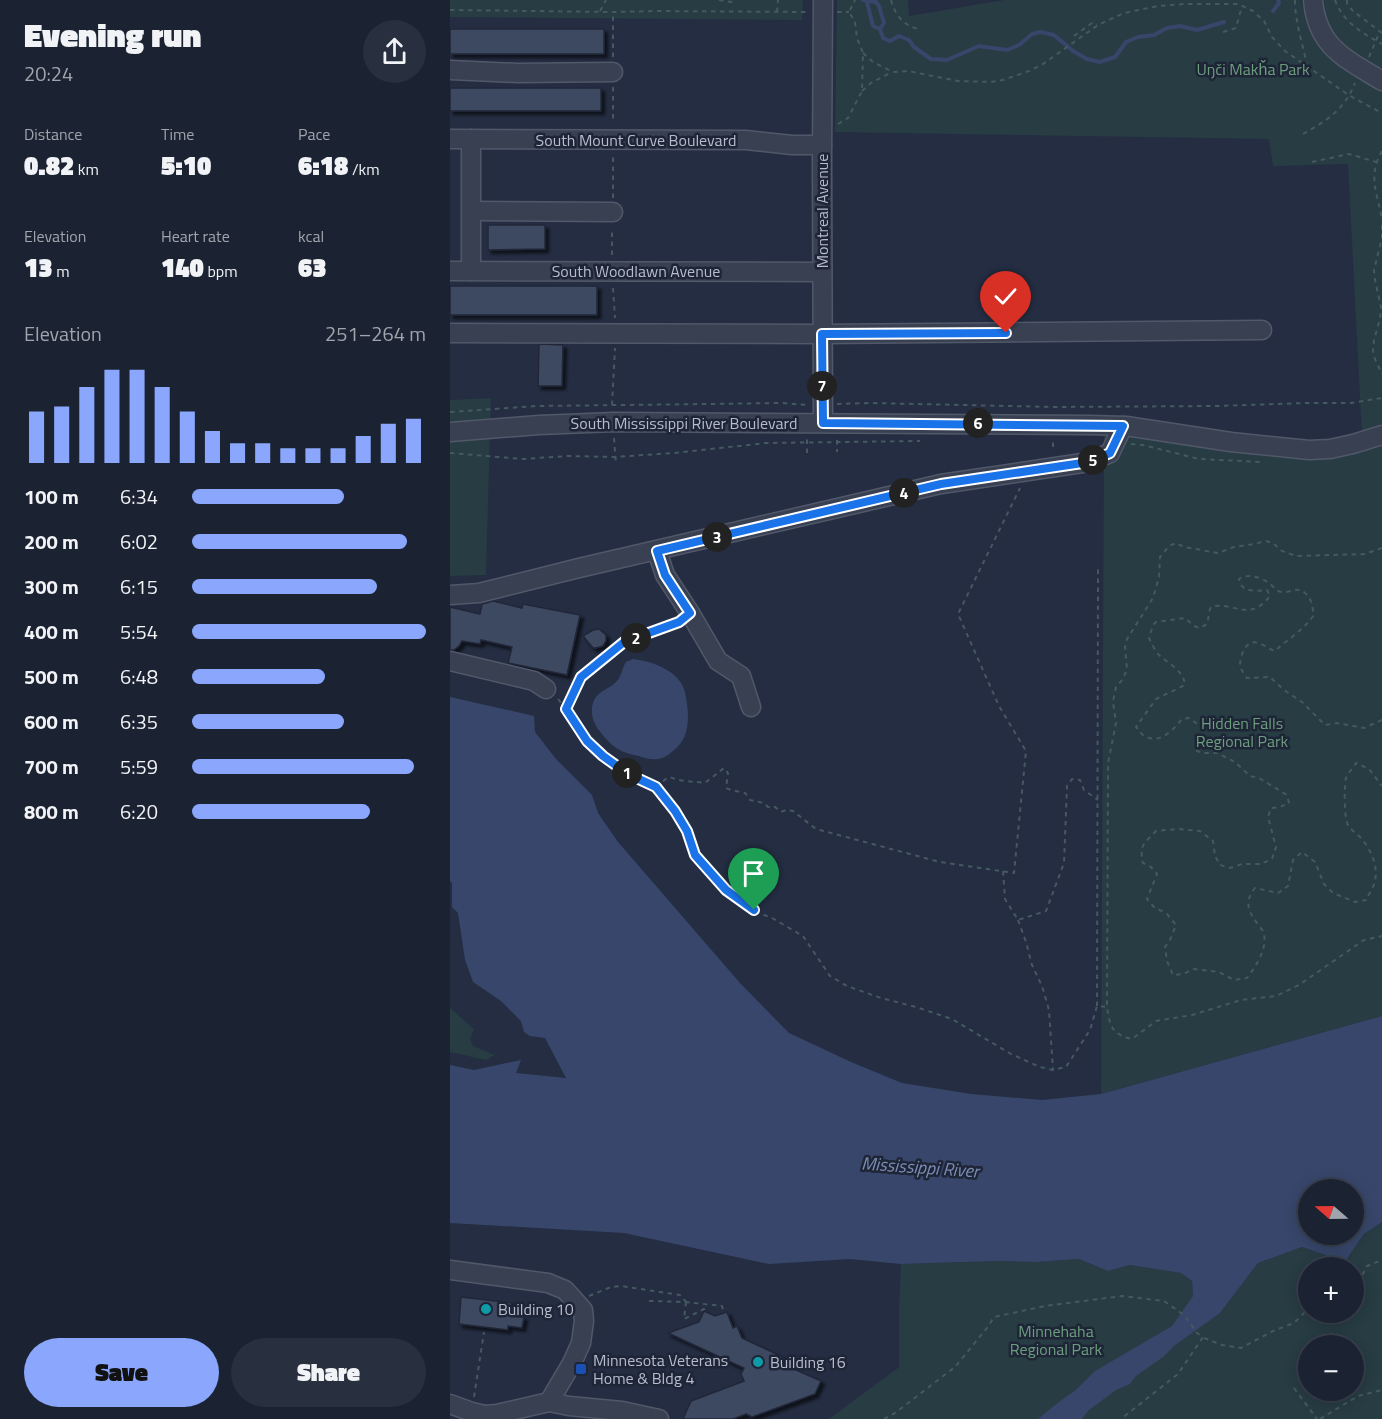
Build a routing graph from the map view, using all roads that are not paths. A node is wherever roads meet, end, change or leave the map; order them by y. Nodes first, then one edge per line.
1 (823, 0) edge
2 (1313, 0) edge
3 (450, 70) edge
4 (613, 72) road end
5 (1382, 81) edge
6 (450, 139) edge
7 (471, 140) junction
8 (822, 145) junction
9 (471, 211) junction
10 (612, 212) road end
11 (450, 270) edge
12 (471, 271) junction
13 (822, 272) junction
14 (1262, 330) dead end
15 (450, 333) edge
16 (822, 334) junction
17 (823, 423) junction
18 (1123, 426) junction
19 (450, 432) edge
20 (1382, 435) edge
21 (657, 551) junction
22 (450, 595) edge
23 (450, 661) edge
24 (546, 688) road end
25 (751, 707) dead end
26 (450, 1270) edge
27 (549, 1402) junction
28 (450, 1404) edge
29 (659, 1419) edge

1 - 8 street, Montreal Avenue
2 - 5 street
3 - 4 street
6 - 7 street, South Mount Curve Boulevard
7 - 8 street, South Mount Curve Boulevard
7 - 9 street
8 - 13 street, Montreal Avenue
9 - 10 street
9 - 12 street
11 - 12 street, South Woodlawn Avenue
12 - 13 street, South Woodlawn Avenue
13 - 16 street, Montreal Avenue
14 - 16 street
15 - 16 street
16 - 17 street, Montreal Avenue
17 - 18 street, South Mississippi River Boulevard
17 - 19 street, South Mississippi River Boulevard
18 - 20 street, South Mississippi River Boulevard
18 - 21 street
21 - 22 street
21 - 25 street
23 - 24 street
26 - 27 street
27 - 28 street
27 - 29 street

